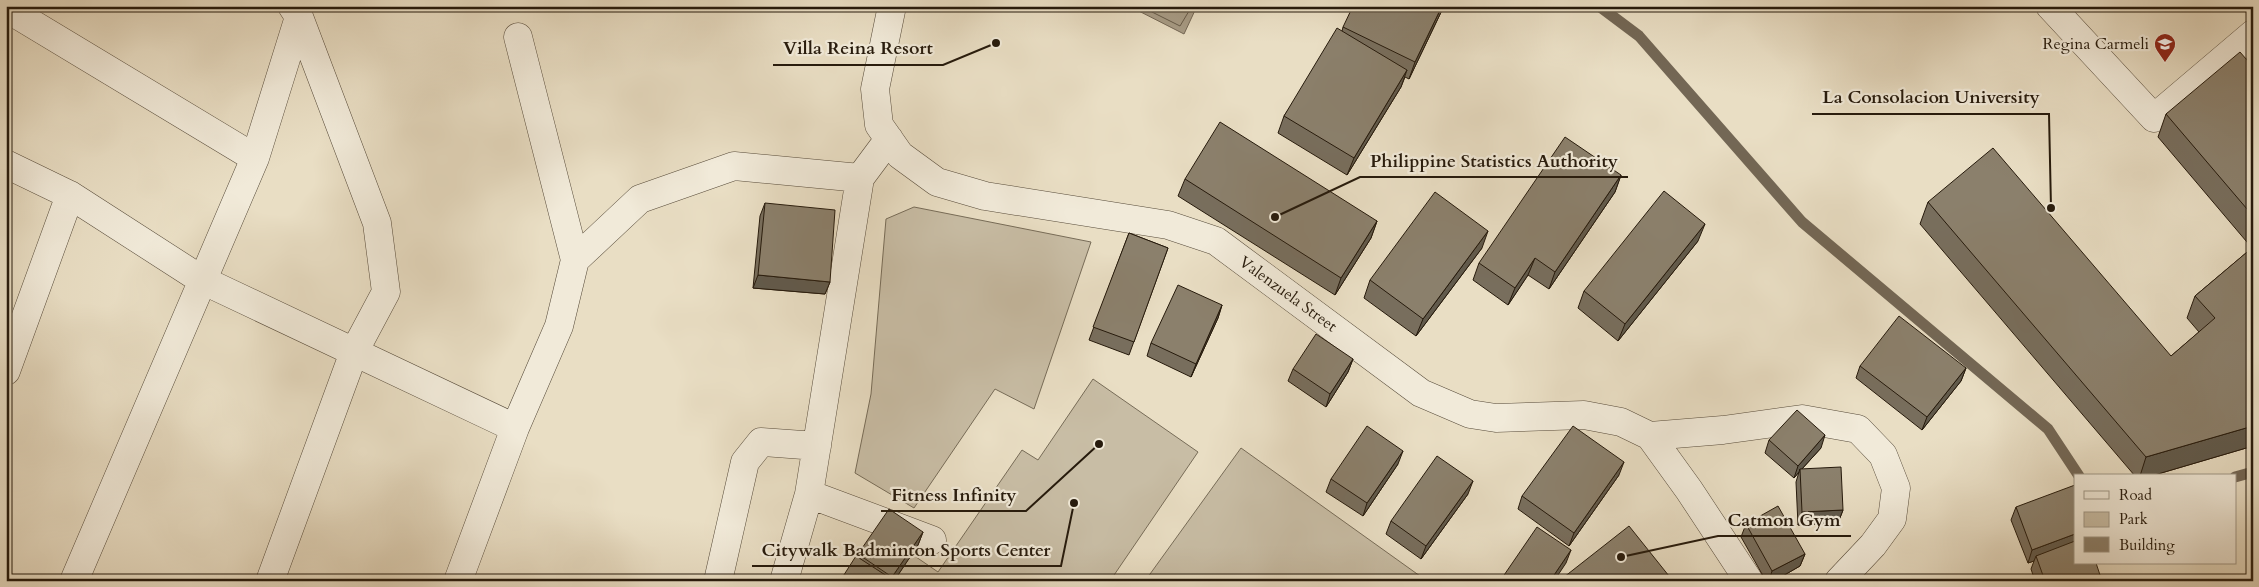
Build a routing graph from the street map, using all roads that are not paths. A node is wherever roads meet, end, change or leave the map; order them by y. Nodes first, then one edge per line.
1 (892, 6) edge
2 (2050, 6) edge
3 (6, 8) edge
4 (296, 12) edge
5 (2253, 34) edge
6 (518, 37) dead end
7 (889, 139) junction
8 (255, 158) junction
9 (6, 164) edge
10 (860, 178) junction
11 (70, 195) junction
12 (575, 260) junction
13 (202, 280) junction
14 (354, 352) junction
15 (6, 372) edge
16 (515, 428) junction
17 (1650, 436) junction
18 (817, 446) junction
19 (809, 494) junction
20 (932, 540) dead end
21 (74, 581) edge
22 (270, 581) edge
23 (458, 581) edge
24 (718, 581) edge
25 (784, 581) edge
26 (1749, 581) edge
27 (1838, 581) edge

1 - 7 street, Valenzuela Street
2 - 5 street
3 - 8 street
4 - 8 street
4 - 14 street
6 - 12 street
7 - 10 street
7 - 17 street, Valenzuela Street
8 - 13 street
9 - 11 street
10 - 12 street
10 - 18 street
11 - 13 street
11 - 15 street
12 - 16 street
13 - 14 street
13 - 21 street
14 - 16 street
14 - 22 street
16 - 23 street
17 - 26 street, Valenzuela Street
17 - 27 street
18 - 19 street
18 - 24 street
19 - 20 street
19 - 25 street

